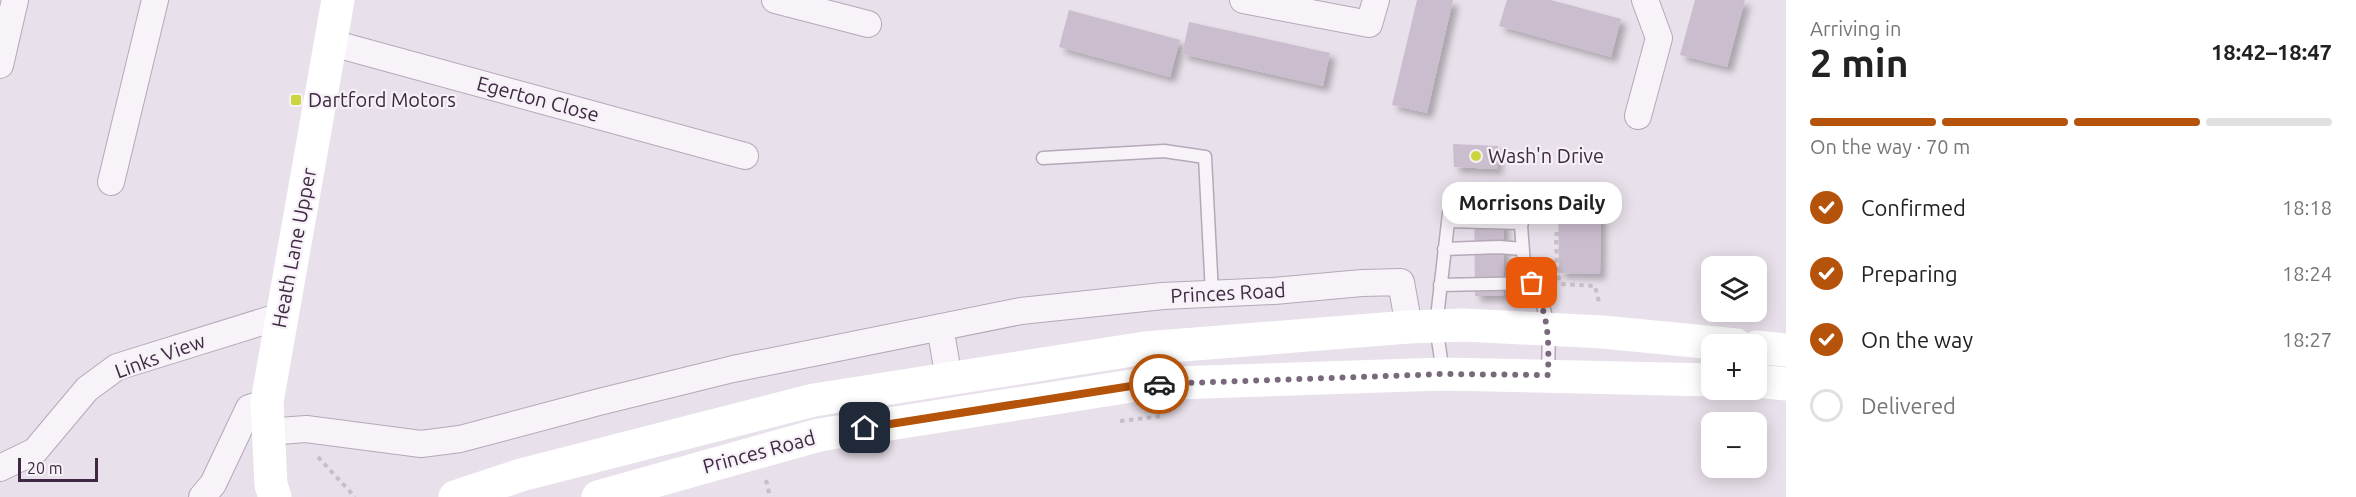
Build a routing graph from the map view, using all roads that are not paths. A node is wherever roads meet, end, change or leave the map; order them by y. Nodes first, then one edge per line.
1 (15, 0) edge
2 (155, 0) edge
3 (338, 0) edge
4 (775, 0) edge
5 (1243, 0) edge
6 (1376, 0) edge
7 (1645, 0) edge
8 (868, 24) dead end
9 (332, 43) junction
10 (0, 65) edge
11 (1638, 116) dead end
12 (745, 156) dead end
13 (1043, 158) dead end
14 (111, 182) dead end
15 (1449, 221) junction
16 (1522, 223) junction
17 (1444, 249) junction
18 (1522, 249) junction
19 (1532, 283) junction
20 (1440, 285) junction
21 (1212, 294) junction
22 (281, 316) junction
23 (940, 327) junction
24 (1423, 327) junction
25 (1548, 329) junction
26 (1701, 342) edge
27 (1767, 348) edge
28 (1786, 350) edge
29 (1443, 374) junction
30 (1548, 375) junction
31 (949, 379) junction
32 (1701, 380) edge
33 (1767, 382) edge
34 (1786, 384) edge
35 (276, 421) junction
36 (0, 468) edge
37 (208, 491) edge
38 (275, 497) edge
39 (455, 497) edge
40 (598, 497) edge

1 - 10 street
2 - 14 street
3 - 9 main road, Heath Lane Upper
4 - 8 street
5 - 6 street
7 - 11 street
9 - 12 street, Egerton Close
9 - 22 main road, Heath Lane Upper
13 - 21 lane
15 - 16 lane
15 - 16 lane
15 - 17 lane
16 - 18 lane
17 - 18 lane
17 - 20 lane
18 - 19 lane
19 - 20 lane
19 - 25 lane
20 - 24 lane
21 - 23 street, Princes Road
21 - 24 street, Princes Road
22 - 35 main road, Heath Lane Upper
22 - 36 street, Links View
23 - 31 street
23 - 35 street, Princes Road
24 - 25 main road, Princes Road
24 - 29 lane
24 - 31 main road, Princes Road
25 - 26 main road, Princes Road
25 - 30 lane
27 - 28 main road
29 - 30 main road, Princes Road
29 - 40 main road, Princes Road
30 - 32 main road, Princes Road
31 - 39 main road, Princes Road
33 - 34 main road
35 - 37 street
35 - 38 main road, Heath Lane Upper

